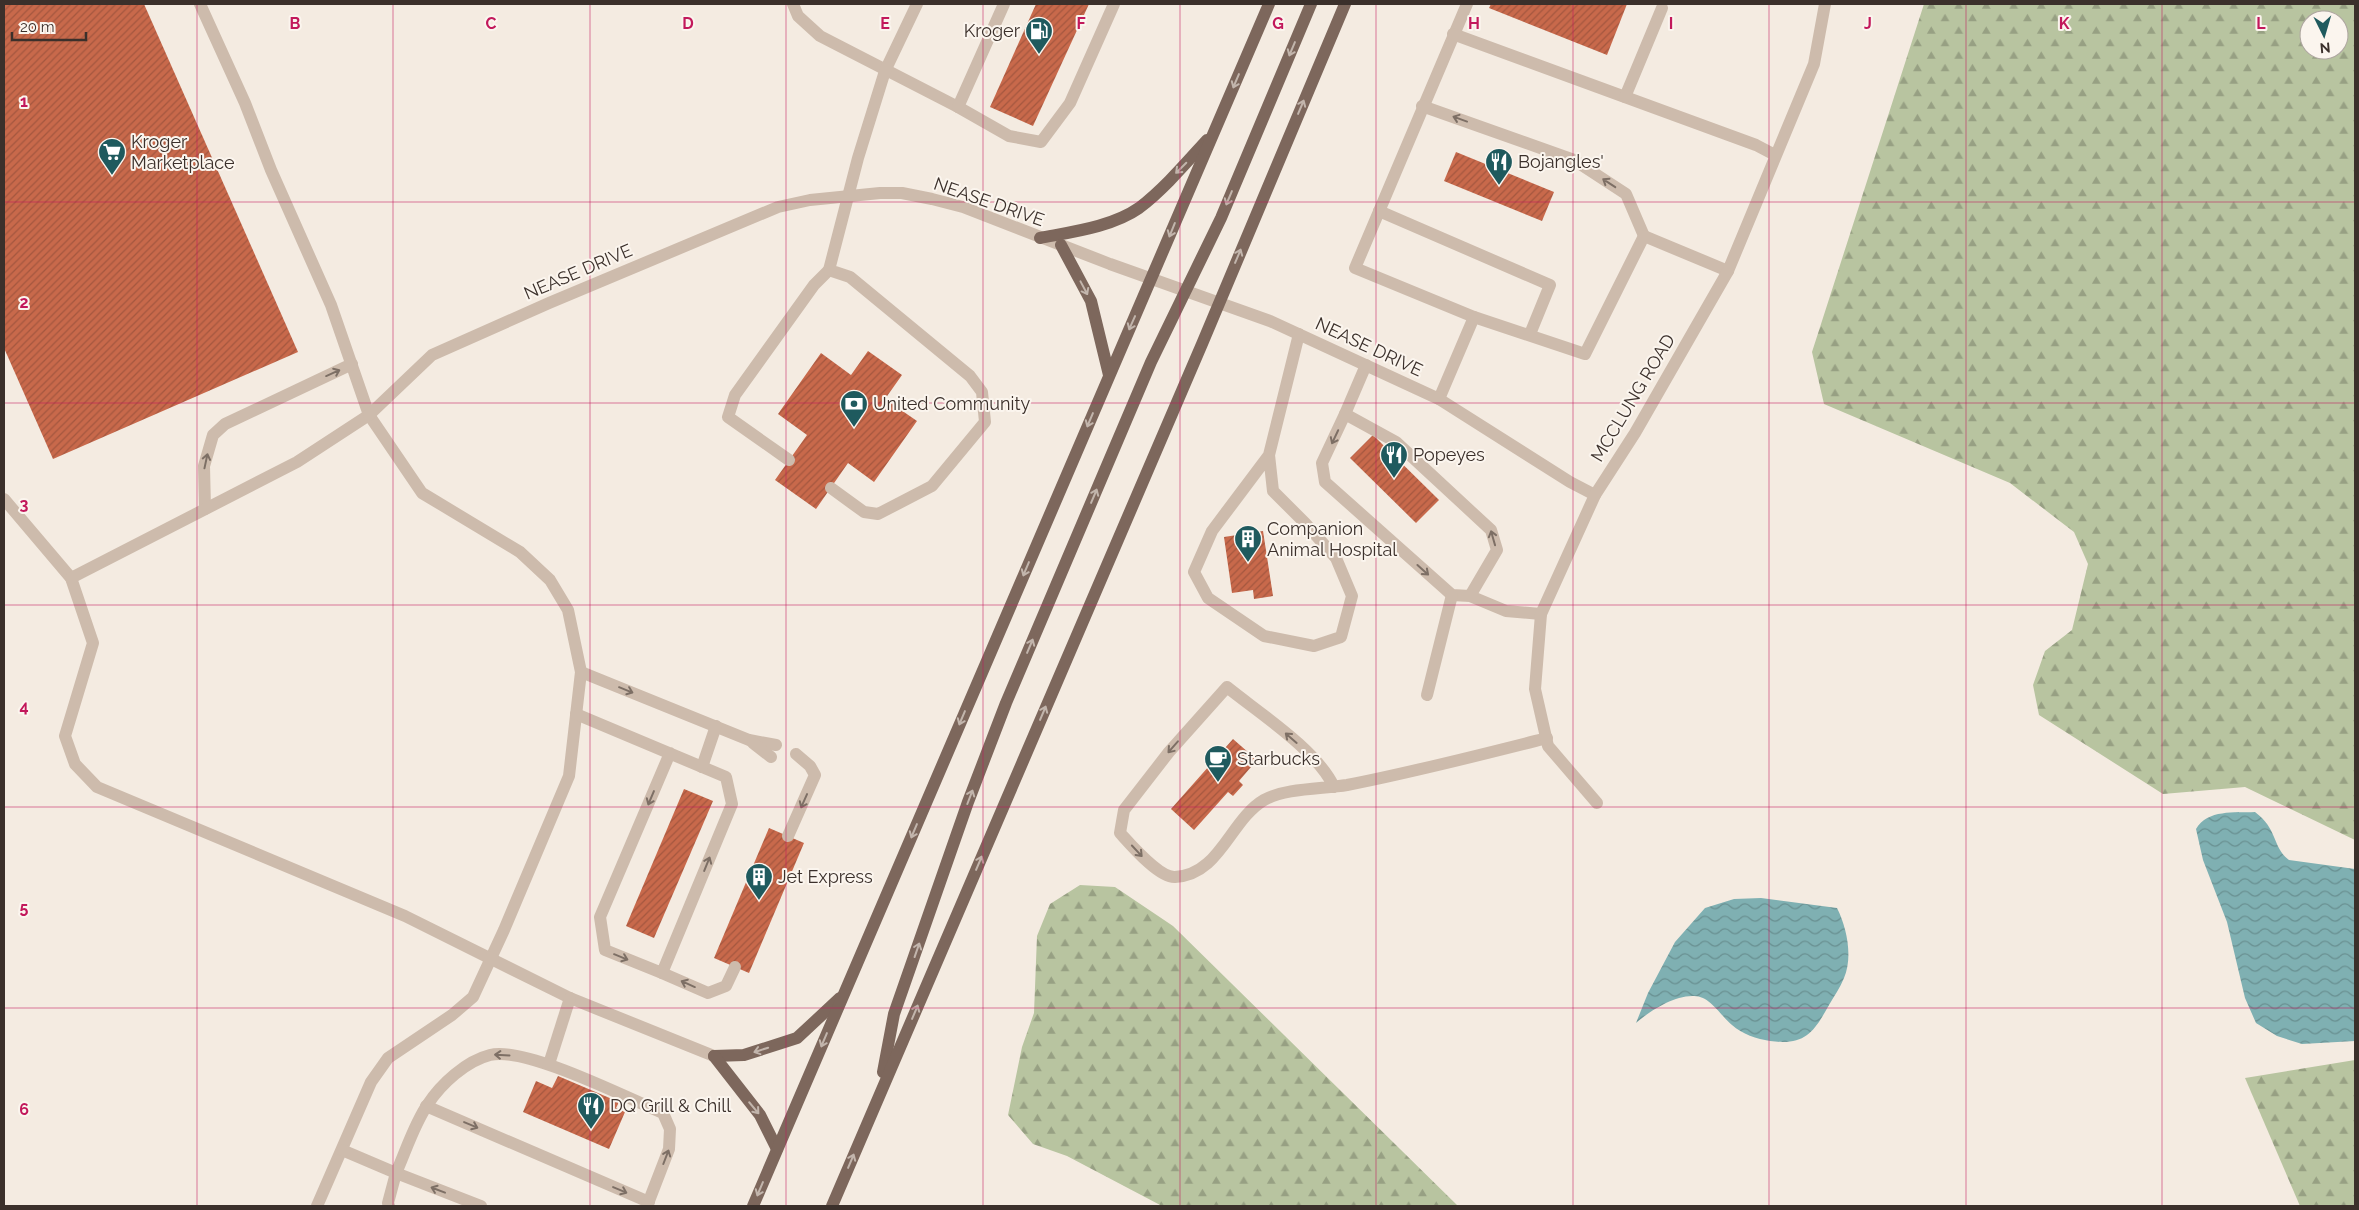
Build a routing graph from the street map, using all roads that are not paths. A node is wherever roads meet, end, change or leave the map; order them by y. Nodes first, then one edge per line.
1 (200, 4) edge
2 (794, 4) edge
3 (917, 4) edge
4 (1004, 4) edge
5 (1114, 4) edge
6 (1269, 4) edge
7 (1311, 4) edge
8 (1344, 4) edge
9 (1466, 4) edge
10 (1825, 4) edge
11 (1662, 8) dead end
12 (1454, 34) junction
13 (884, 71) junction
14 (1625, 97) junction
15 (958, 106) junction
16 (1422, 106) junction
17 (1214, 132) junction
18 (1776, 155) junction
19 (848, 197) junction
20 (1378, 211) junction
21 (1644, 236) junction
22 (1040, 238) junction
23 (1061, 246) junction
24 (829, 270) junction
25 (1728, 271) junction
26 (1152, 278) junction
27 (1187, 290) junction
28 (1220, 301) junction
29 (1474, 317) junction
30 (1299, 334) junction
31 (1530, 334) junction
32 (352, 364) junction
33 (1366, 365) junction
34 (1109, 375) junction
35 (1439, 399) junction
36 (1345, 414) junction
37 (369, 415) junction
38 (1270, 455) junction
39 (790, 460) dead end
40 (830, 488) dead end
41 (1595, 495) junction
42 (4, 499) edge
43 (205, 509) junction
44 (71, 578) junction
45 (1452, 595) junction
46 (1470, 596) junction
47 (1542, 614) junction
48 (581, 672) junction
49 (1427, 695) dead end
50 (576, 714) junction
51 (716, 726) junction
52 (1546, 738) junction
53 (774, 751) dead end
54 (670, 753) junction
55 (793, 759) dead end
56 (702, 767) junction
57 (1334, 787) junction
58 (1597, 803) dead end
59 (788, 836) dead end
60 (491, 959) junction
61 (735, 967) dead end
62 (662, 973) junction
63 (844, 995) junction
64 (570, 998) junction
65 (714, 1056) junction
66 (549, 1064) junction
67 (878, 1098) junction
68 (426, 1106) junction
69 (777, 1149) junction
70 (342, 1150) junction
71 (396, 1174) junction
72 (648, 1204) edge
73 (317, 1206) edge
74 (389, 1206) edge
75 (480, 1206) edge
76 (753, 1206) edge
77 (832, 1206) edge

1 - 32 street
2 - 13 street
3 - 13 street
4 - 15 street
5 - 15 street
6 -> 17 main road
7 -> 27 main road
28 -> 8 main road
9 - 12 street
10 - 18 street, MCCLUNG ROAD
11 - 14 street
12 - 14 street
12 - 16 street
13 - 15 street
13 - 19 street
14 - 18 street
16 - 20 street
21 -> 16 street
17 -> 22 main road
17 -> 26 main road
18 - 25 street, MCCLUNG ROAD
19 - 22 street, NEASE DRIVE
19 - 24 street
19 - 37 street, NEASE DRIVE
20 - 29 street
20 - 31 street
21 - 25 street
21 - 31 street
22 - 23 street, NEASE DRIVE
23 - 26 street, NEASE DRIVE
23 -> 34 main road
24 - 39 street
24 - 40 street
25 - 41 street, MCCLUNG ROAD
26 - 27 street, NEASE DRIVE
26 -> 34 main road
27 - 28 street, NEASE DRIVE
67 -> 27 main road
28 - 30 street, NEASE DRIVE
67 -> 28 main road
29 - 31 street
29 - 35 street
30 - 33 street, NEASE DRIVE
30 - 38 street
32 - 37 street
43 -> 32 street
33 - 35 street, NEASE DRIVE
33 - 36 street
34 -> 63 main road
35 - 41 street, NEASE DRIVE
36 -> 45 street
46 -> 36 street
37 - 43 street, NEASE DRIVE
37 - 48 street
38 - 38 street
41 - 47 street, MCCLUNG ROAD
42 - 44 street
43 - 44 street, NEASE DRIVE
44 - 60 street
45 - 46 street
45 - 49 street
46 - 47 street
47 - 52 street, MCCLUNG ROAD
48 - 50 street
48 -> 51 street
50 - 54 street
50 - 60 street
51 - 53 street
51 - 56 street
52 - 57 street
52 - 58 street, MCCLUNG ROAD
54 - 56 street
54 -> 62 street
55 -> 59 street
62 -> 56 street
57 -> 57 street
60 - 64 street
60 - 70 street
61 -> 62 street
63 -> 65 main road
63 -> 69 main road
64 - 65 street
64 - 66 street
65 -> 69 main road
66 -> 68 street
72 -> 66 street
77 -> 67 main road
68 - 71 street
68 -> 72 street
69 -> 76 main road
70 - 71 street
70 - 73 street
71 - 74 street
75 -> 71 street

